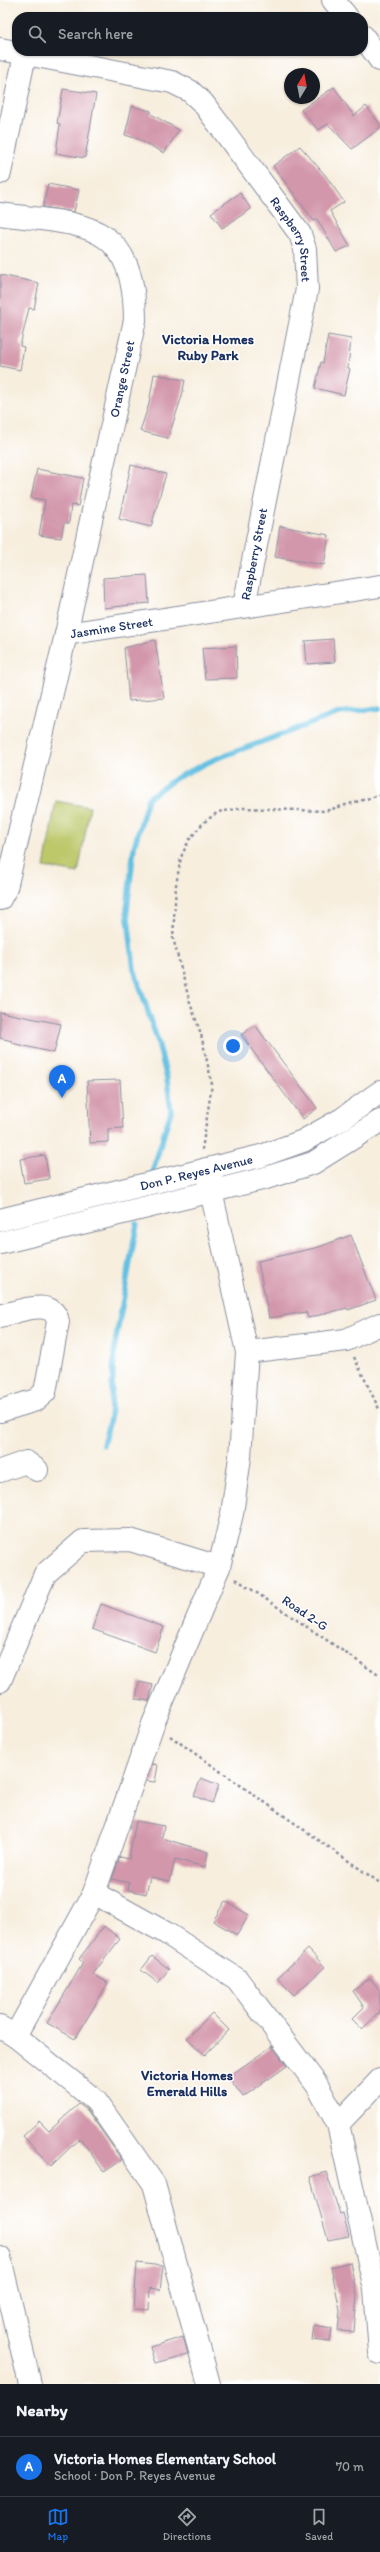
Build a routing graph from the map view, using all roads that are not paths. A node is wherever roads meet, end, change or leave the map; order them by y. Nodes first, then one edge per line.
1 (333, 0) edge
2 (343, 12) edge
3 (0, 49) edge
4 (12, 51) edge
5 (25, 56) edge
6 (36, 56) edge
7 (0, 173) edge
8 (0, 214) edge
9 (380, 586) edge
10 (244, 606) junction
11 (66, 634) junction
12 (0, 899) edge
13 (380, 1092) edge
14 (380, 1121) edge
15 (206, 1169) junction
16 (212, 1192) junction
17 (0, 1220) edge
18 (0, 1243) edge
19 (0, 1316) edge
20 (380, 1324) edge
21 (247, 1352) junction
22 (0, 1411) edge
23 (38, 1470) dead end
24 (0, 1471) edge
25 (219, 1567) junction
26 (0, 1681) edge
27 (94, 1893) junction
28 (7, 2032) edge
29 (380, 2080) edge
30 (338, 2124) junction
31 (1, 2259) edge
32 (380, 2353) edge
33 (30, 2384) edge
34 (209, 2384) edge

1 - 2 street
3 - 4 street, Raspberry Street
5 - 7 street
6 - 10 street, Raspberry Street
8 - 11 street, Orange Street
9 - 10 street, Jasmine Street
10 - 11 street, Jasmine Street
11 - 12 street, Jasmine Street
13 - 15 street, Don P. Reyes Avenue
14 - 16 street, Don P. Reyes Avenue
15 - 16 street
15 - 17 street, Don P. Reyes Avenue
16 - 18 street, Don P. Reyes Avenue
16 - 21 street
19 - 22 street
20 - 21 street
21 - 25 street
23 - 24 street
25 - 26 street
25 - 27 street
27 - 28 street
27 - 30 street
28 - 34 street
29 - 30 street
30 - 32 street
31 - 33 street

